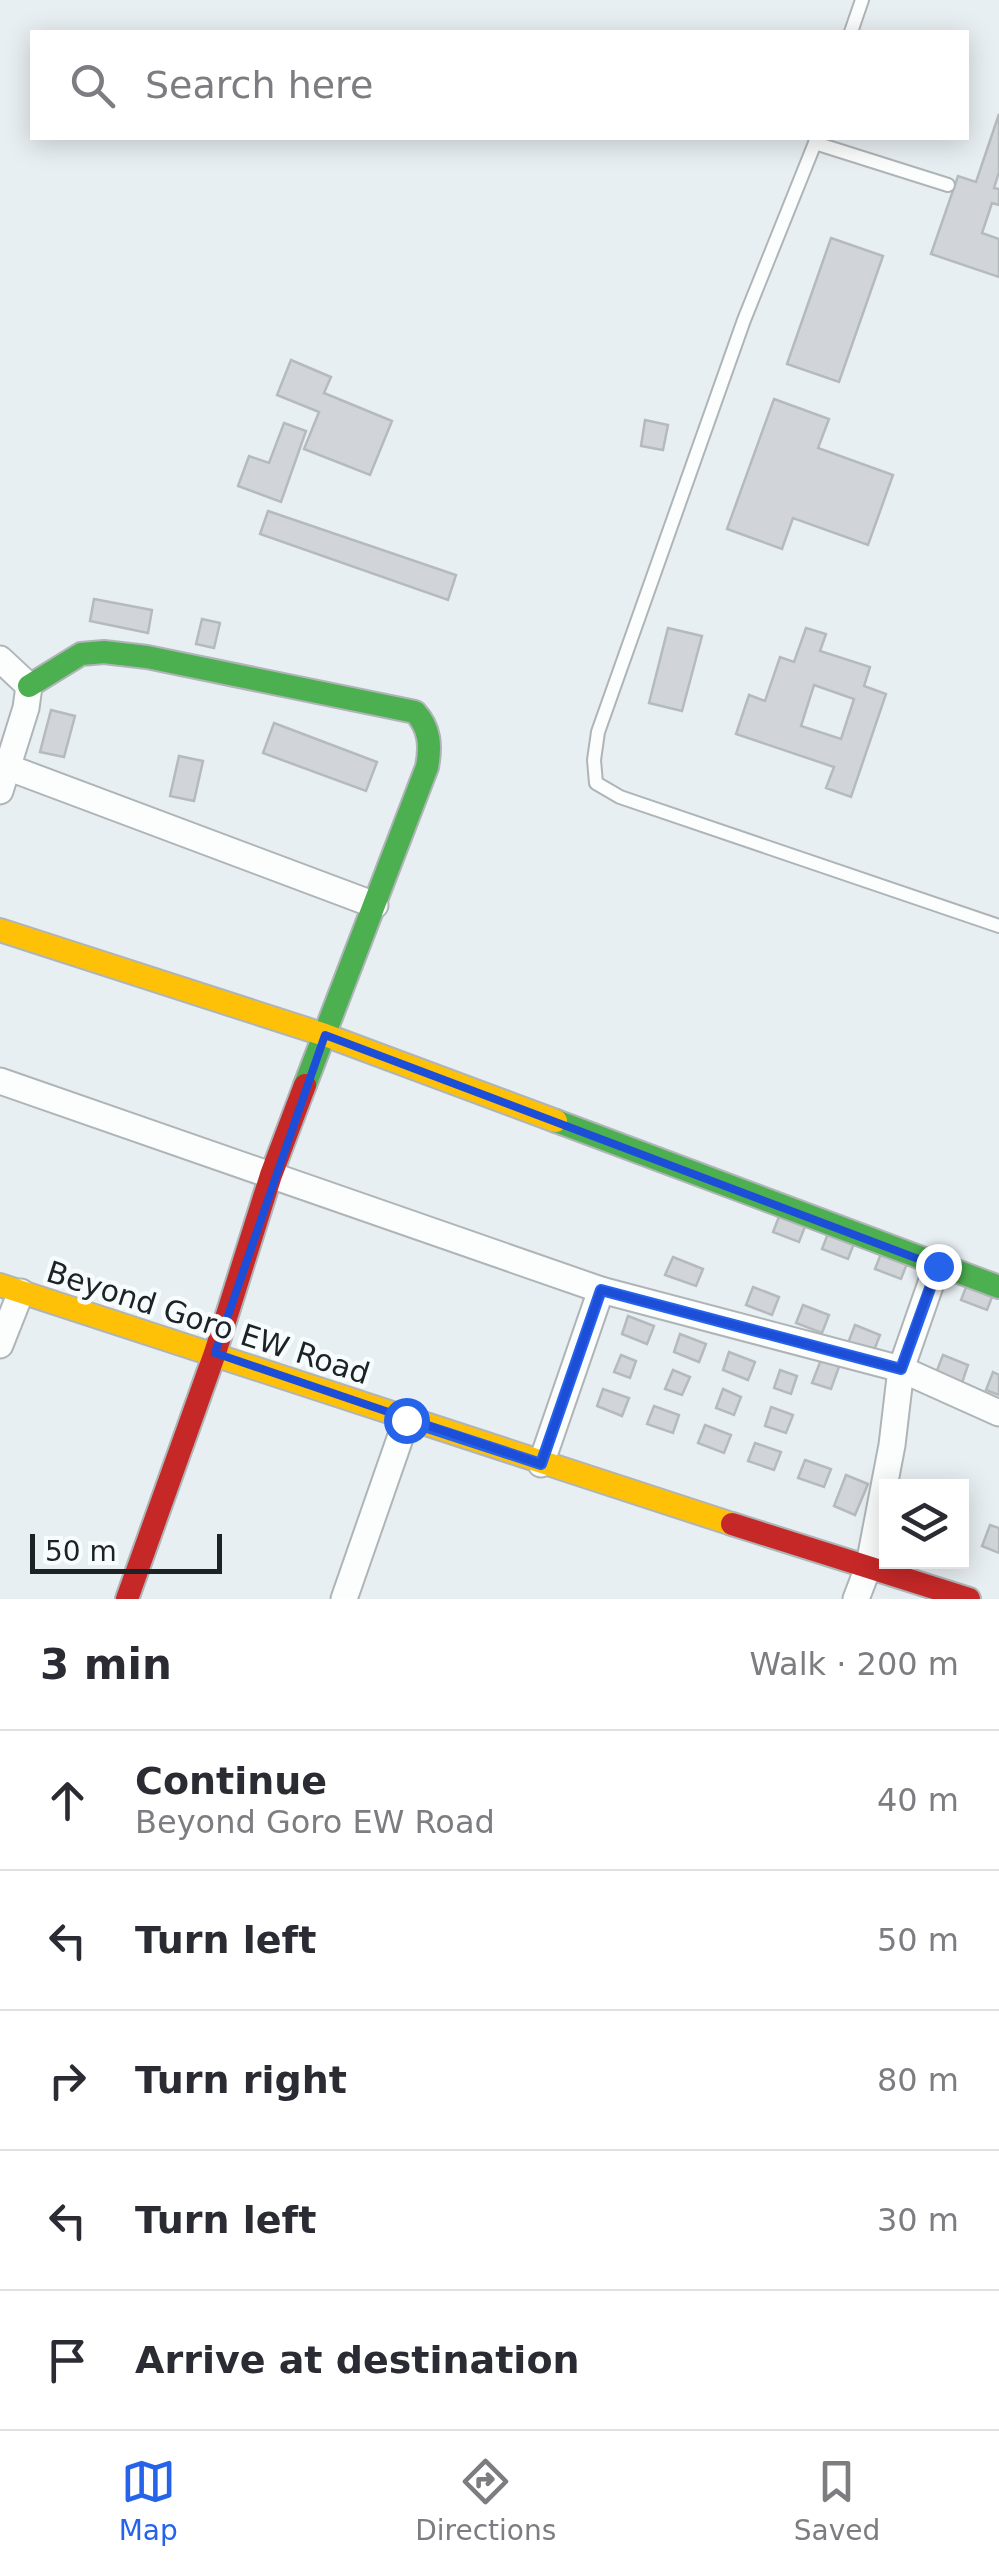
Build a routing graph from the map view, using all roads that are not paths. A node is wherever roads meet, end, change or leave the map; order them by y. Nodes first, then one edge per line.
1 (862, 0) edge
2 (852, 30) edge
3 (816, 140) edge
4 (948, 185) dead end
5 (0, 660) edge
6 (28, 686) junction
7 (3, 779) edge
8 (375, 905) junction
9 (999, 926) edge
10 (0, 930) edge
11 (325, 1036) junction
12 (0, 1081) edge
13 (270, 1175) junction
14 (938, 1266) junction
15 (999, 1287) edge
16 (10, 1289) edge
17 (601, 1290) junction
18 (0, 1345) edge
19 (215, 1353) junction
20 (901, 1369) junction
21 (999, 1413) edge
22 (406, 1420) junction
23 (541, 1464) junction
24 (870, 1565) junction
25 (127, 1599) edge
26 (344, 1599) edge
27 (856, 1599) edge
28 (969, 1599) edge

1 - 2 lane
3 - 4 lane
3 - 9 lane
5 - 6 street
6 - 7 street
6 - 8 street
7 - 8 street
8 - 11 street
10 - 11 street
11 - 13 street
11 - 14 street
12 - 13 street
13 - 17 street
13 - 19 street
14 - 15 street
14 - 20 street
16 - 18 street
16 - 19 street, Beyond Goro EW Road
17 - 20 street
17 - 23 street
19 - 22 street, Beyond Goro EW Road
19 - 25 street
20 - 21 street
20 - 24 street
22 - 23 street, Beyond Goro EW Road
22 - 26 street
23 - 24 street, Beyond Goro EW Road
24 - 27 street
24 - 28 street, Beyond Goro EW Road

